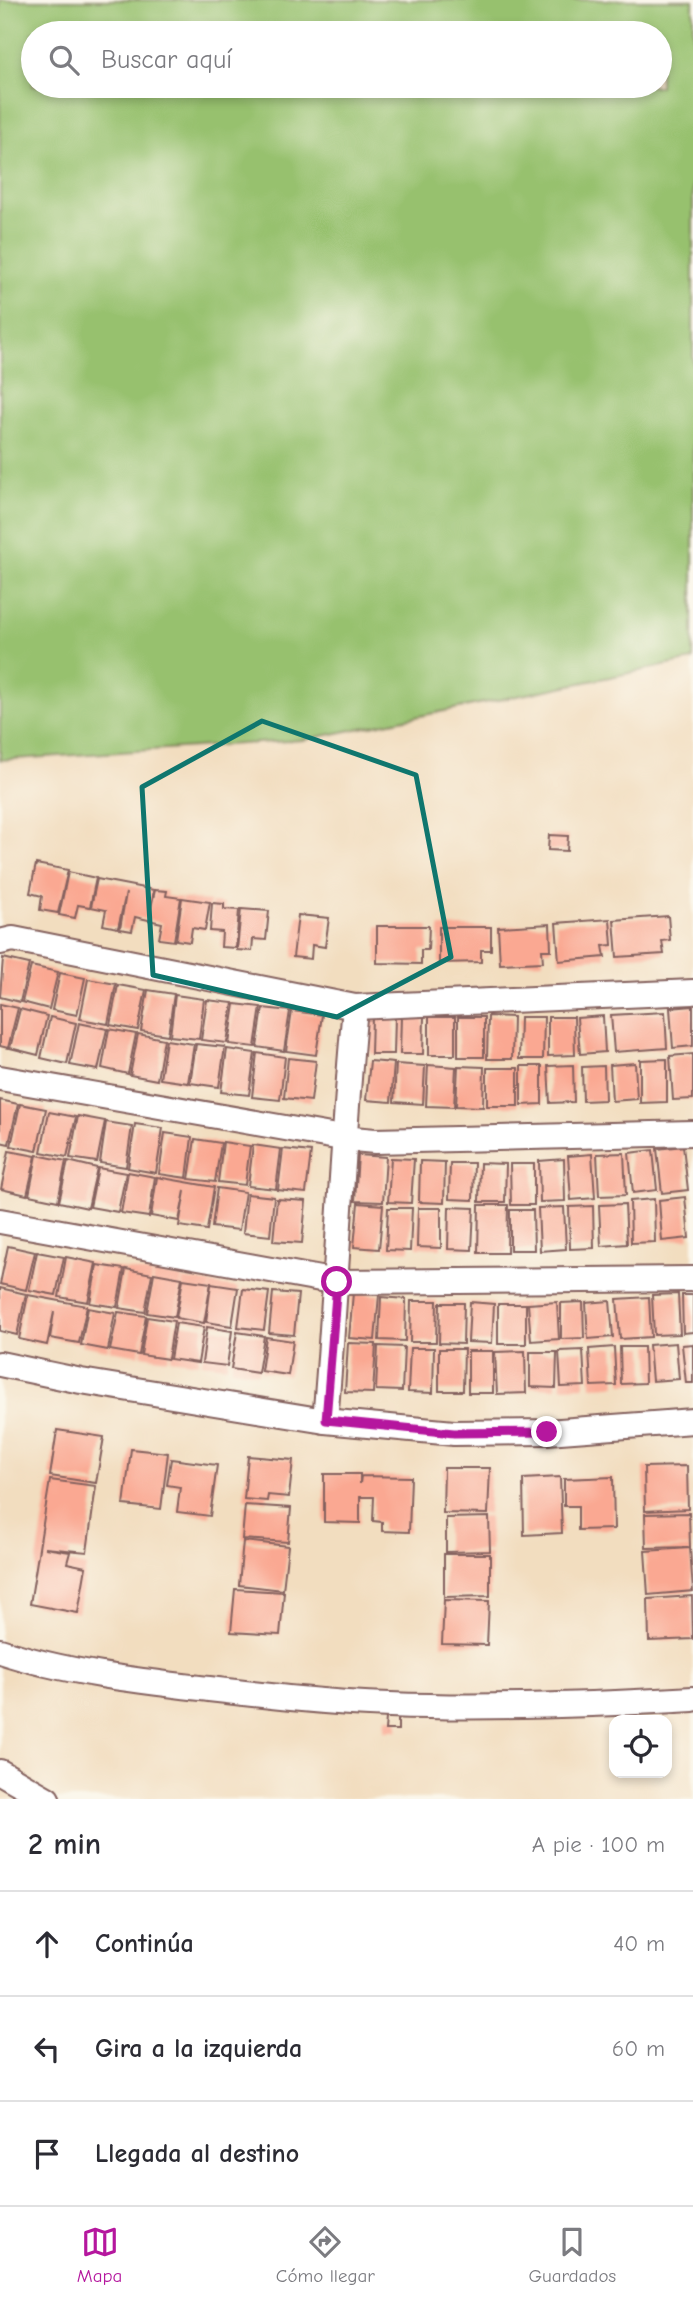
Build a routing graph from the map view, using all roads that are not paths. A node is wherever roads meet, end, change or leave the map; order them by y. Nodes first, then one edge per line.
1 (0, 942) edge
2 (693, 992) edge
3 (355, 1007) junction
4 (0, 1078) edge
5 (693, 1133) edge
6 (342, 1138) junction
7 (0, 1221) edge
8 (693, 1279) edge
9 (337, 1282) junction
10 (0, 1364) edge
11 (326, 1420) junction
12 (693, 1422) edge
13 (0, 1651) edge
14 (693, 1699) edge
15 (0, 1772) edge
16 (47, 1799) edge

1 - 3 street
2 - 3 street
3 - 6 street
4 - 6 street
5 - 6 street
6 - 9 street
7 - 9 street
8 - 9 street
9 - 11 street
10 - 11 street
11 - 12 street
13 - 14 street
15 - 16 street

